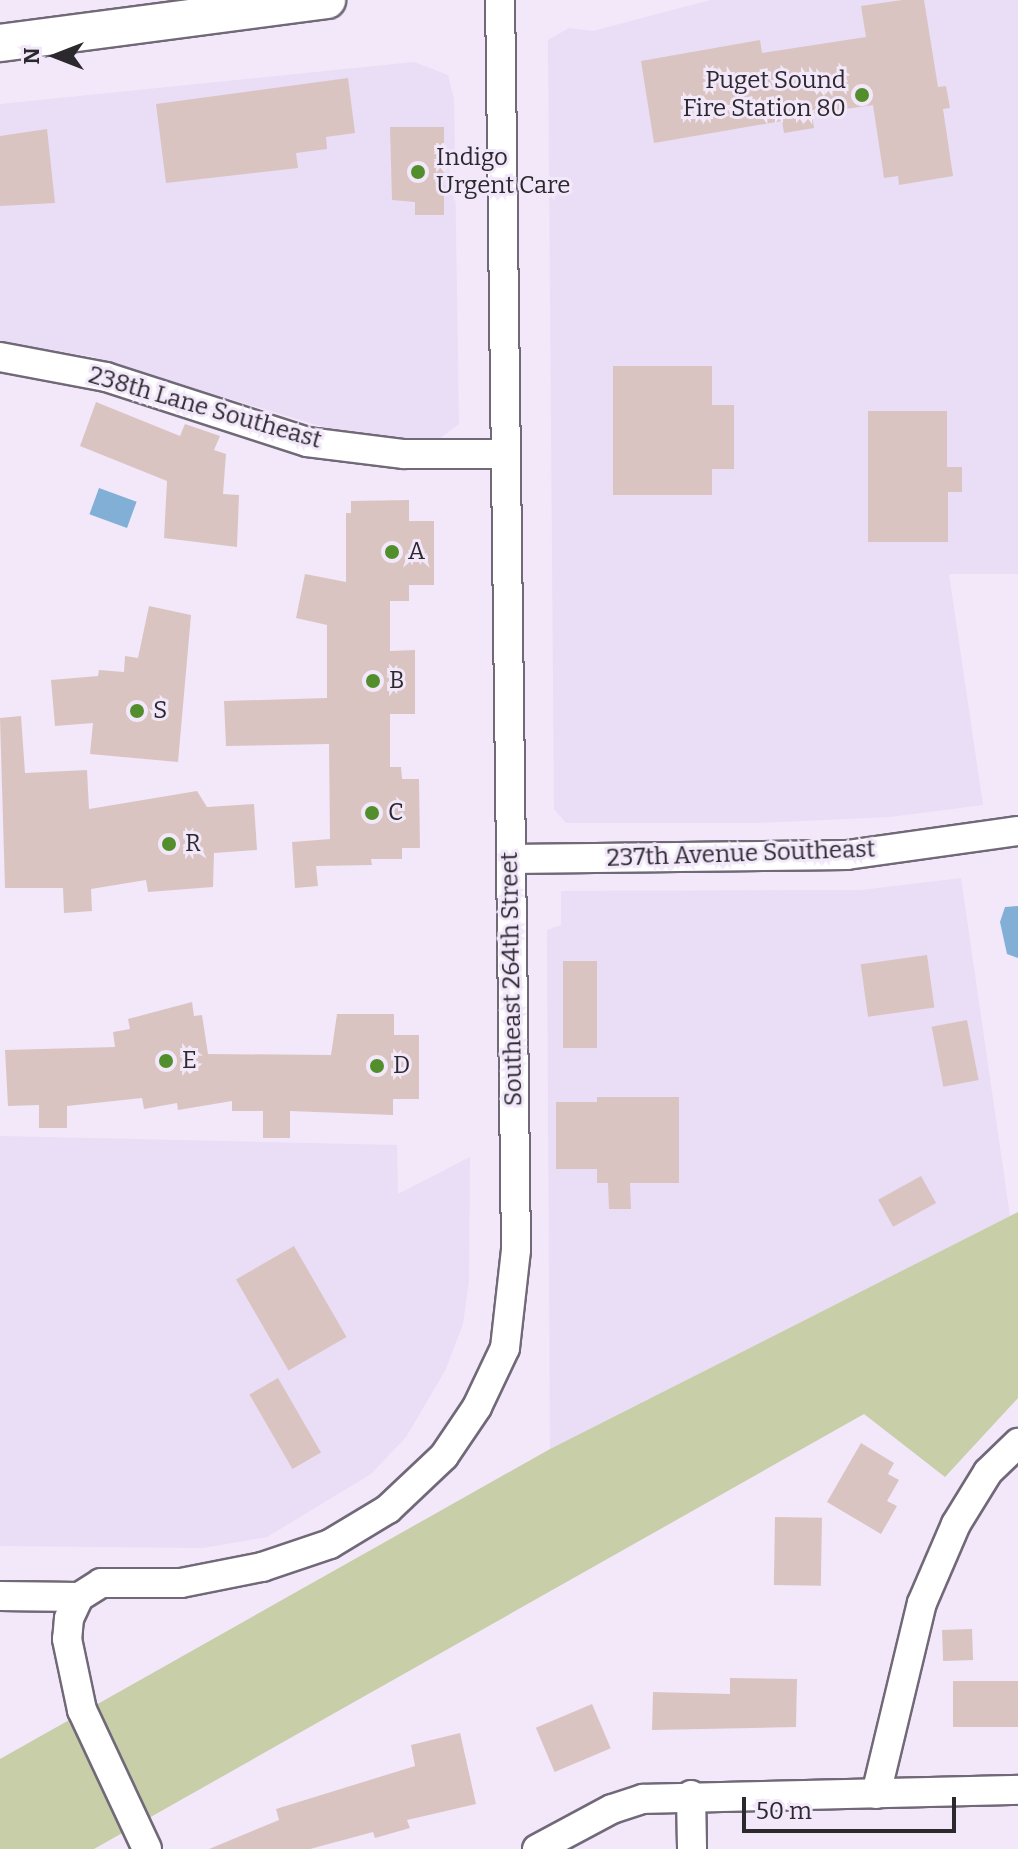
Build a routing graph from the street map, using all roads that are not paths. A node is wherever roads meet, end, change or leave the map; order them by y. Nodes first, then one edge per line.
1 (327, 0) edge
2 (500, 0) edge
3 (0, 43) edge
4 (0, 357) edge
5 (506, 454) junction
6 (1018, 831) edge
7 (511, 859) junction
8 (1018, 1443) edge
9 (0, 1596) edge
10 (79, 1597) junction
11 (1018, 1790) edge
12 (876, 1794) junction
13 (691, 1795) junction
14 (145, 1844) edge
15 (537, 1849) edge
16 (692, 1849) edge

1 - 3 main road
2 - 5 street, Southeast 264th Street
4 - 5 street, 238th Lane Southeast
5 - 7 street, Southeast 264th Street
6 - 7 street, 237th Avenue Southeast
7 - 10 street, Southeast 264th Street
8 - 12 street
9 - 10 street, Southeast 264th Street
10 - 14 street
11 - 12 street
12 - 13 street
13 - 15 street
13 - 16 street

